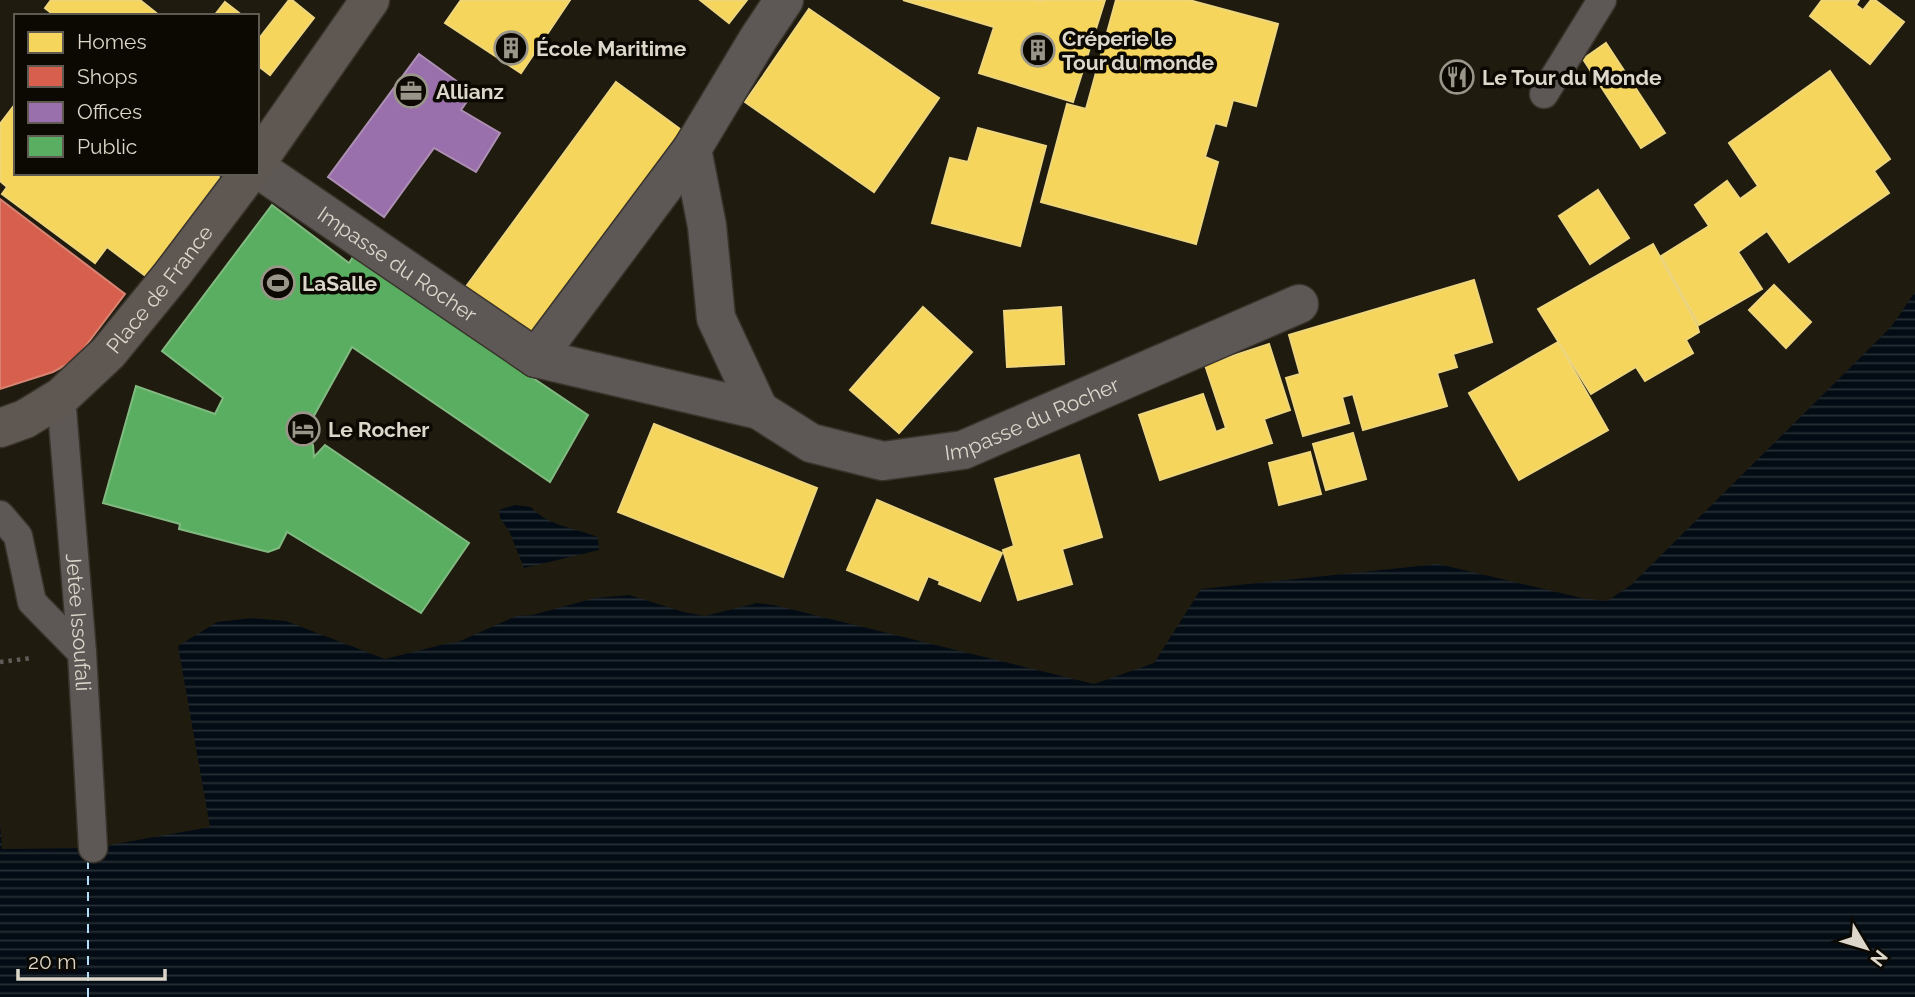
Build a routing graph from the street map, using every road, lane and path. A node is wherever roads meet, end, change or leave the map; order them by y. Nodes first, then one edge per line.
1 (370, 0) edge
2 (784, 0) edge
3 (1602, 0) edge
4 (1544, 94) dead end
5 (692, 149) junction
6 (259, 159) edge
7 (259, 169) edge
8 (247, 175) edge
9 (1299, 304) dead end
10 (536, 358) junction
11 (61, 397) junction
12 (760, 410) junction
13 (0, 428) edge
14 (0, 515) edge
15 (82, 653) junction
16 (93, 848) dead end

1 - 6 main road
2 - 5 street
3 - 4 lane
5 - 10 street
5 - 12 street
7 - 10 street, Impasse du Rocher
8 - 11 main road, Place de France
9 - 12 street, Impasse du Rocher
10 - 12 street, Impasse du Rocher
11 - 13 main road, Place de France
11 - 15 lane, Jetée Issoufali
14 - 15 lane
15 - 16 lane, Jetée Issoufali

